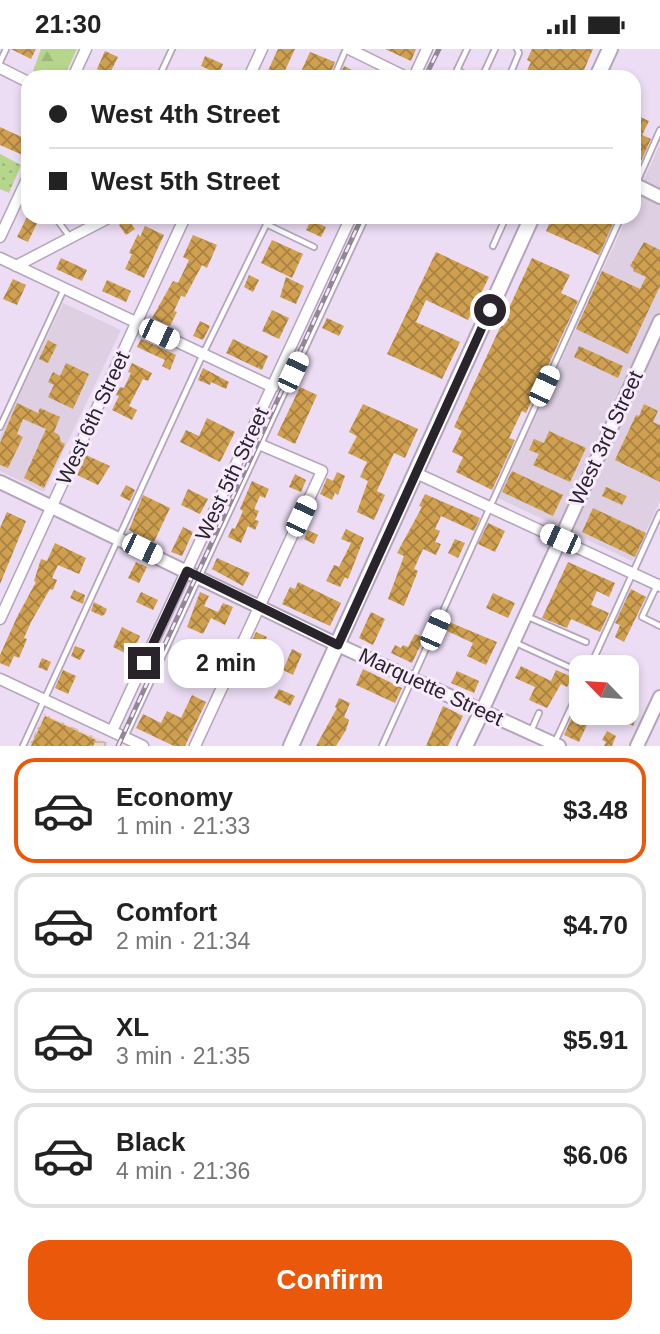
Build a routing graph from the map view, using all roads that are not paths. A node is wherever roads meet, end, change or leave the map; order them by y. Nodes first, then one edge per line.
1 (6, 49) edge
2 (86, 49) edge
3 (172, 49) edge
4 (262, 49) edge
5 (348, 49) edge
6 (427, 49) edge
7 (467, 49) edge
8 (495, 49) edge
9 (517, 49) edge
10 (610, 49) edge
11 (0, 62) edge
12 (0, 68) edge
13 (76, 70) edge
14 (162, 70) edge
15 (252, 70) edge
16 (338, 70) edge
17 (391, 70) edge
18 (417, 70) edge
19 (457, 70) edge
20 (485, 70) edge
21 (512, 70) edge
22 (600, 70) edge
23 (21, 78) edge
24 (660, 130) edge
25 (641, 171) edge
26 (641, 189) edge
27 (660, 197) edge
28 (21, 199) edge
29 (60, 224) edge
30 (89, 224) edge
31 (95, 224) edge
32 (182, 224) edge
33 (266, 224) joint
34 (348, 224) edge
35 (363, 224) edge
36 (503, 224) edge
37 (529, 224) edge
38 (618, 224) edge
39 (87, 228) junction
40 (0, 237) edge
41 (70, 237) junction
42 (493, 246) dead end
43 (314, 247) dead end
44 (0, 258) edge
45 (16, 266) junction
46 (64, 289) junction
47 (660, 321) edge
48 (137, 323) junction
49 (204, 354) junction
50 (272, 387) junction
51 (0, 427) edge
52 (261, 445) junction
53 (416, 473) junction
54 (0, 482) edge
55 (52, 506) junction
56 (489, 507) junction
57 (660, 513) edge
58 (119, 538) junction
59 (560, 539) junction
60 (632, 573) junction
61 (193, 574) junction
62 (659, 585) edge
63 (260, 606) junction
64 (525, 616) junction
65 (0, 619) edge
66 (660, 626) edge
67 (513, 642) junction
68 (586, 642) dead end
69 (338, 645) junction
70 (595, 655) edge
71 (569, 667) edge
72 (0, 679) edge
73 (413, 679) junction
74 (660, 697) edge
75 (45, 700) junction
76 (482, 711) junction
77 (539, 713) dead end
78 (569, 714) edge
79 (112, 731) junction
80 (530, 733) junction
81 (125, 737) junction
82 (556, 745) edge
83 (23, 746) edge
84 (143, 746) edge
85 (195, 746) edge
86 (291, 746) edge
87 (382, 746) edge
88 (466, 746) edge
89 (638, 746) edge

1 - 11 lane
2 - 13 street
3 - 14 lane
4 - 15 street
5 - 16 lane
5 - 17 street
6 - 18 street
7 - 19 lane
8 - 20 lane
9 - 21 lane
10 - 22 main road
12 - 23 street
24 - 25 lane
26 - 27 street
28 - 40 street
29 - 41 lane
30 - 39 lane
31 - 39 street
32 - 48 street, West 6th Street
33 - 43 lane
33 - 49 lane
34 - 50 street, West 5th Street
35 - 52 lane
36 - 42 lane
37 - 53 main road
38 - 56 lane
39 - 41 street
41 - 45 street
44 - 45 street
45 - 46 street
46 - 48 street
46 - 51 lane
47 - 59 street, West 3rd Street
48 - 49 street
48 - 55 street, West 6th Street
49 - 50 street
49 - 58 lane
50 - 61 street, West 5th Street
52 - 61 lane
52 - 63 street
53 - 56 street
53 - 69 main road
54 - 55 street, Marquette Street
55 - 58 street, Marquette Street
55 - 65 street, West 6th Street
56 - 59 street
56 - 73 lane
57 - 60 lane
58 - 61 street, Marquette Street
58 - 75 lane
59 - 60 street
59 - 64 street, West 3rd Street
60 - 62 street
60 - 70 lane
61 - 63 street, Marquette Street
61 - 79 street, West 5th Street
61 - 81 lane
62 - 66 lane
63 - 69 street, Marquette Street
63 - 85 street
64 - 67 street, West 3rd Street
64 - 68 lane
67 - 71 lane
67 - 76 street, West 3rd Street
69 - 73 street, Marquette Street
69 - 86 main road
72 - 75 street
73 - 76 street, Marquette Street
73 - 87 lane
74 - 89 street
75 - 79 street
75 - 83 lane
76 - 80 street, Marquette Street
76 - 88 main road, West 3rd Street
77 - 80 lane
78 - 82 lane
79 - 81 street
80 - 82 street, Marquette Street
81 - 84 street

